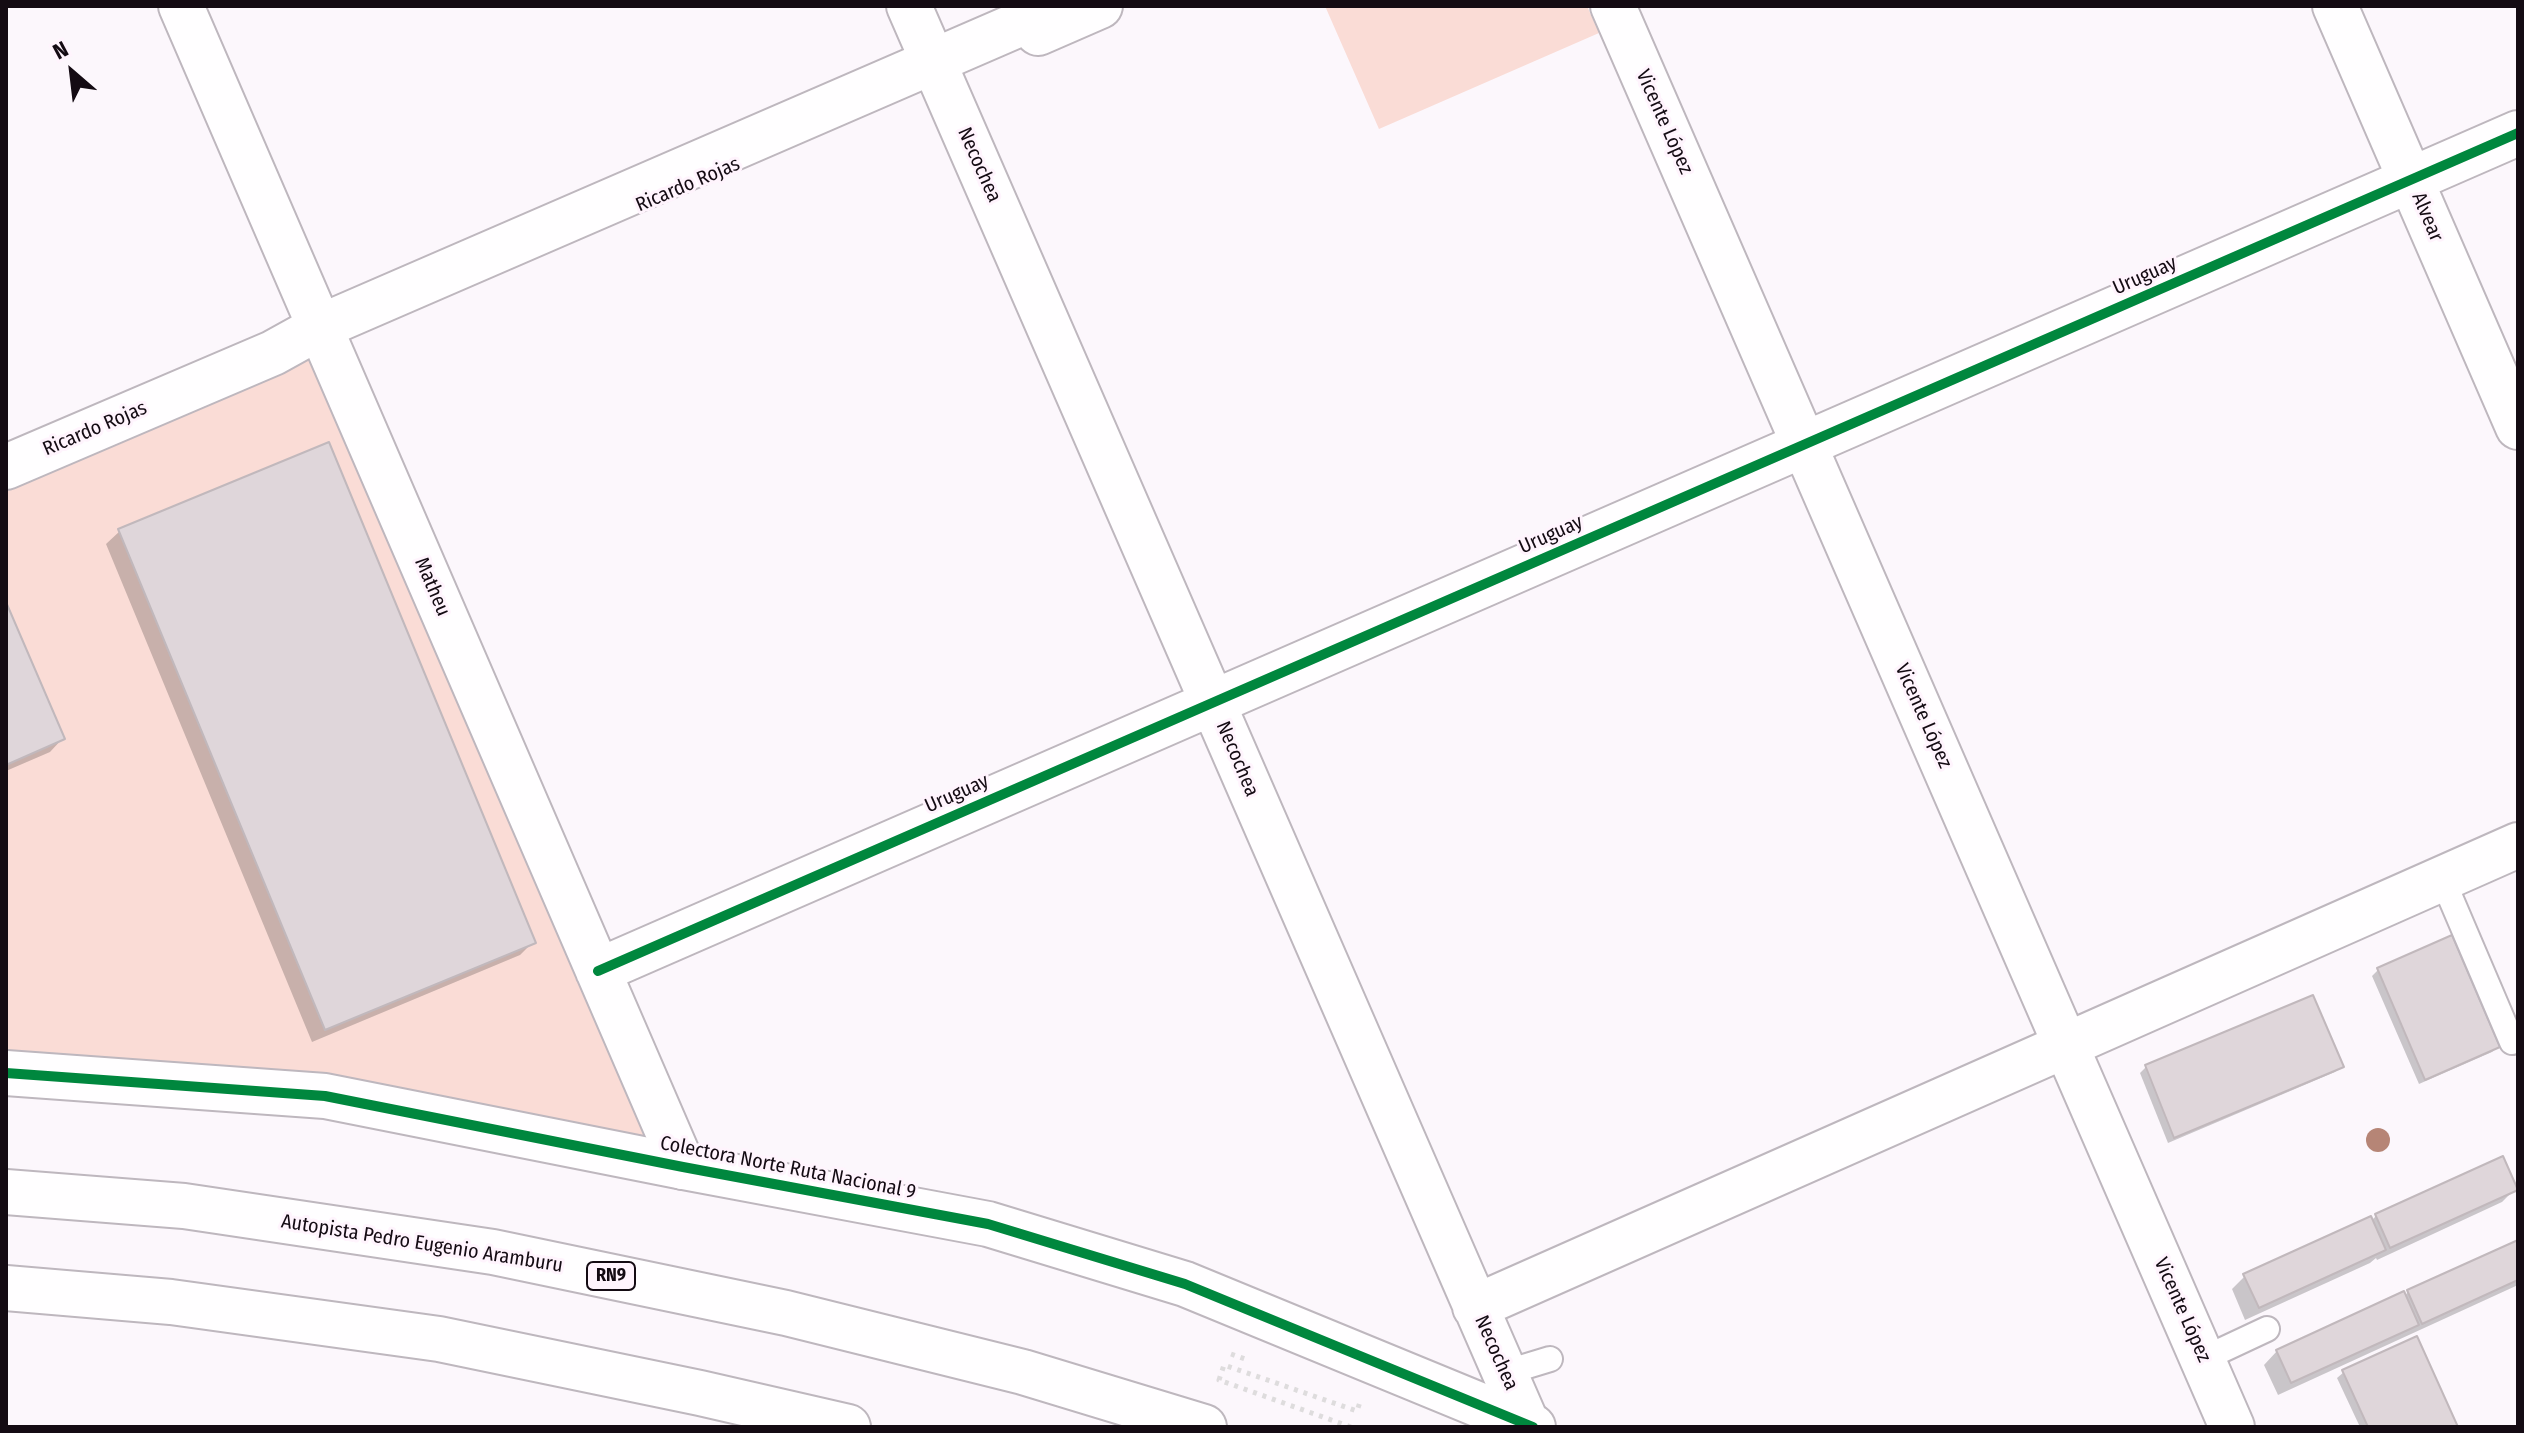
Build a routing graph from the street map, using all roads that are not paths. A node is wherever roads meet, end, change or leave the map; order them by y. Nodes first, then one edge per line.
1 (181, 6) edge
2 (909, 6) edge
3 (1061, 6) edge
4 (1100, 6) edge
5 (1613, 6) edge
6 (2335, 6) edge
7 (937, 68) junction
8 (2518, 133) edge
9 (2411, 180) junction
10 (323, 335) junction
11 (2518, 427) edge
12 (1804, 444) junction
13 (6, 467) edge
14 (1213, 702) junction
15 (2518, 845) edge
16 (2442, 878) junction
17 (598, 971) junction
18 (2512, 1042) dead end
19 (2066, 1045) junction
20 (6, 1073) edge
21 (683, 1167) junction
22 (6, 1192) edge
23 (6, 1288) edge
24 (1475, 1307) junction
25 (2267, 1329) dead end
26 (1550, 1359) dead end
27 (2203, 1359) junction
28 (1504, 1373) junction
29 (1530, 1426) edge
30 (848, 1427) edge
31 (1204, 1427) edge
32 (2232, 1427) edge

1 - 10 main road, Matheu
2 - 7 main road, Necochea
3 - 7 main road, Ricardo Rojas
4 - 7 main road, Ricardo Rojas
5 - 12 main road, Vicente López
6 - 9 main road, Alvear
7 - 10 main road, Ricardo Rojas
7 - 14 main road, Necochea
8 - 9 main road, Uruguay
9 - 11 main road, Alvear
9 - 12 main road, Uruguay
10 - 13 main road, Ricardo Rojas
10 - 17 main road, Matheu
12 - 14 main road, Uruguay
12 - 19 main road, Vicente López
14 - 17 main road, Uruguay
14 - 24 main road, Necochea
15 - 16 main road
16 - 18 lane
16 - 19 main road
17 - 21 main road, Matheu
19 - 24 main road
19 - 27 main road, Vicente López
20 - 21 main road, Colectora Norte Ruta Nacional 9
21 - 29 main road, Colectora Norte Ruta Nacional 9
22 - 31 main road, Autopista Pedro Eugenio Aramburu / RN9
23 - 30 main road
24 - 28 main road, Necochea
25 - 27 lane
26 - 28 lane
27 - 32 main road, Vicente López
28 - 29 main road, Necochea

